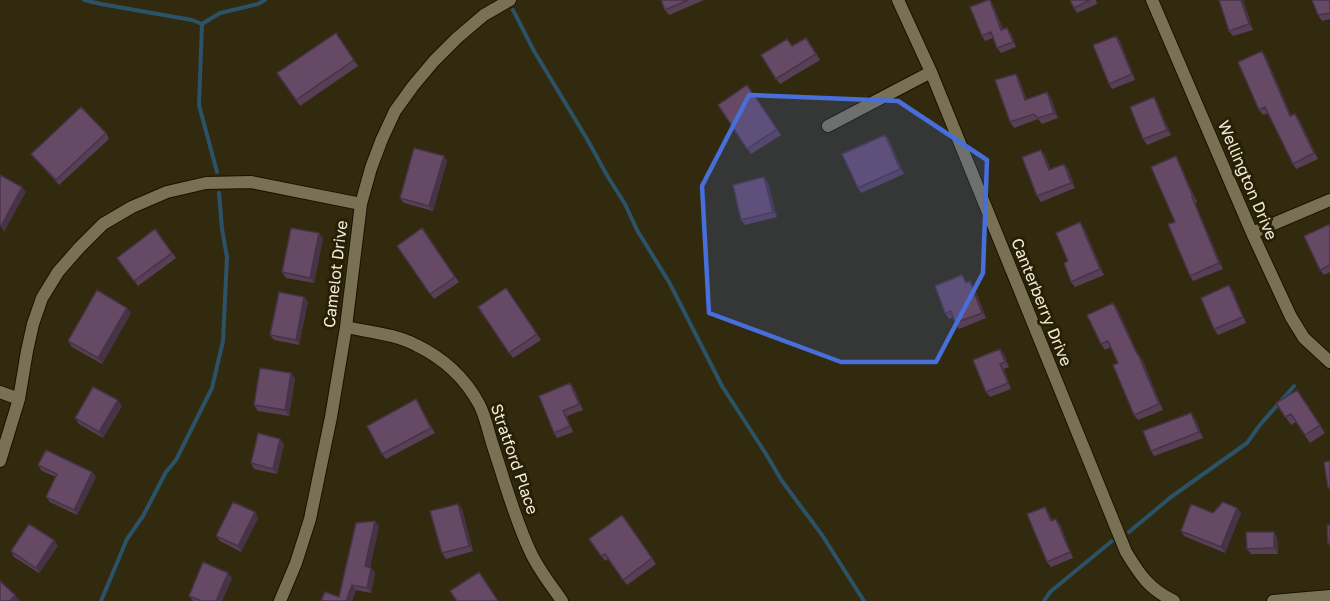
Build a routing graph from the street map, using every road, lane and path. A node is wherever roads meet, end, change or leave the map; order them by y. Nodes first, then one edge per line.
1 (510, 0) edge
2 (898, 0) edge
3 (1152, 0) edge
4 (931, 72) junction
5 (828, 126) dead end
6 (1330, 200) edge
7 (361, 204) junction
8 (1252, 233) junction
9 (346, 327) junction
10 (1330, 362) edge
11 (0, 392) edge
12 (19, 399) junction
13 (0, 461) edge
14 (1330, 596) edge
15 (280, 601) edge
16 (562, 601) edge
17 (1174, 601) edge
18 (1273, 601) edge

1 - 7 street, Camelot Drive
2 - 4 street, Canterberry Drive
3 - 8 street, Wellington Drive
4 - 5 street
4 - 17 street, Canterberry Drive
6 - 8 street
7 - 9 street, Camelot Drive
7 - 12 street
8 - 10 street, Wellington Drive
9 - 15 street, Camelot Drive
9 - 16 street, Stratford Place
11 - 12 street
12 - 13 street
14 - 18 street

